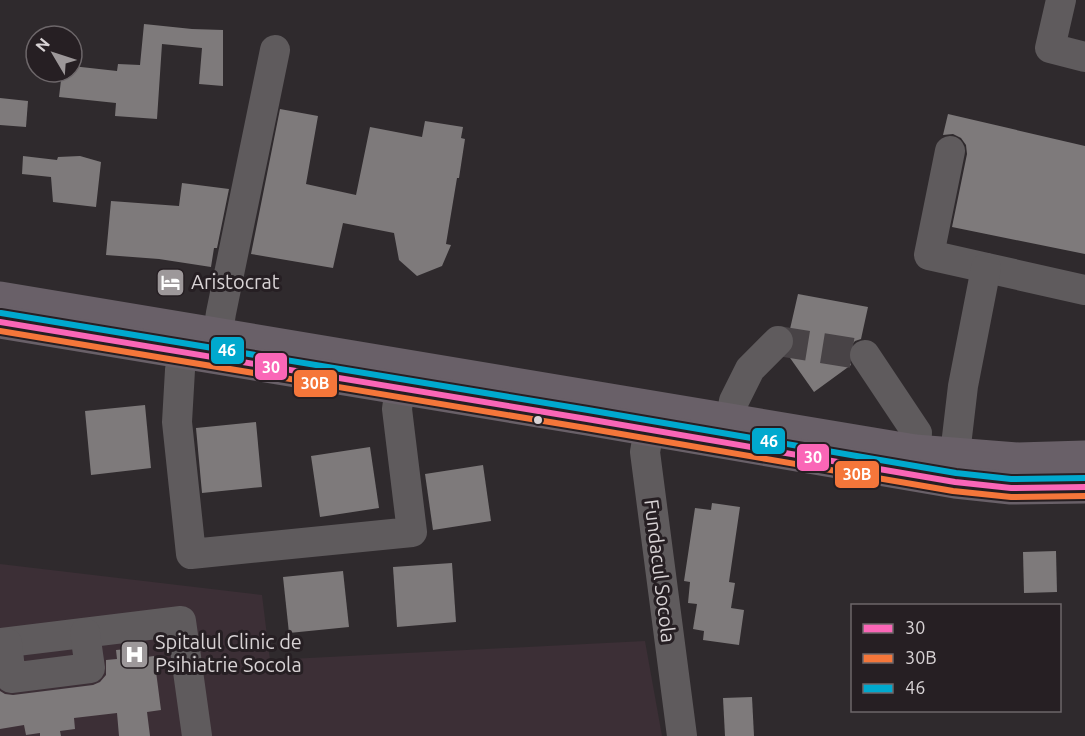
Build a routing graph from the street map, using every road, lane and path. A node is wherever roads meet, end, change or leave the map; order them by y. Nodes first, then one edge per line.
1 (1061, 0) edge
2 (275, 50) dead end
3 (1085, 57) edge
4 (950, 151) dead end
5 (986, 268) junction
6 (1085, 290) edge
7 (0, 298) edge
8 (0, 322) edge
9 (778, 341) dead end
10 (200, 343) junction
11 (865, 355) dead end
12 (401, 377) junction
13 (651, 418) junction
14 (728, 432) junction
15 (915, 451) junction
16 (955, 454) junction
17 (1085, 457) edge
18 (1085, 486) edge
19 (4, 643) edge
20 (197, 736) edge
21 (682, 736) edge

1 - 3 street
2 - 10 street
4 - 5 street
5 - 6 street
5 - 16 street
7 - 10 main road
8 - 10 main road
9 - 14 street
10 - 12 main road
10 - 12 street
11 - 15 street
12 - 13 main road
13 - 14 main road
13 - 21 street, Fundacul Socola
14 - 15 main road
14 - 18 main road
15 - 16 main road
16 - 17 main road
19 - 20 street

